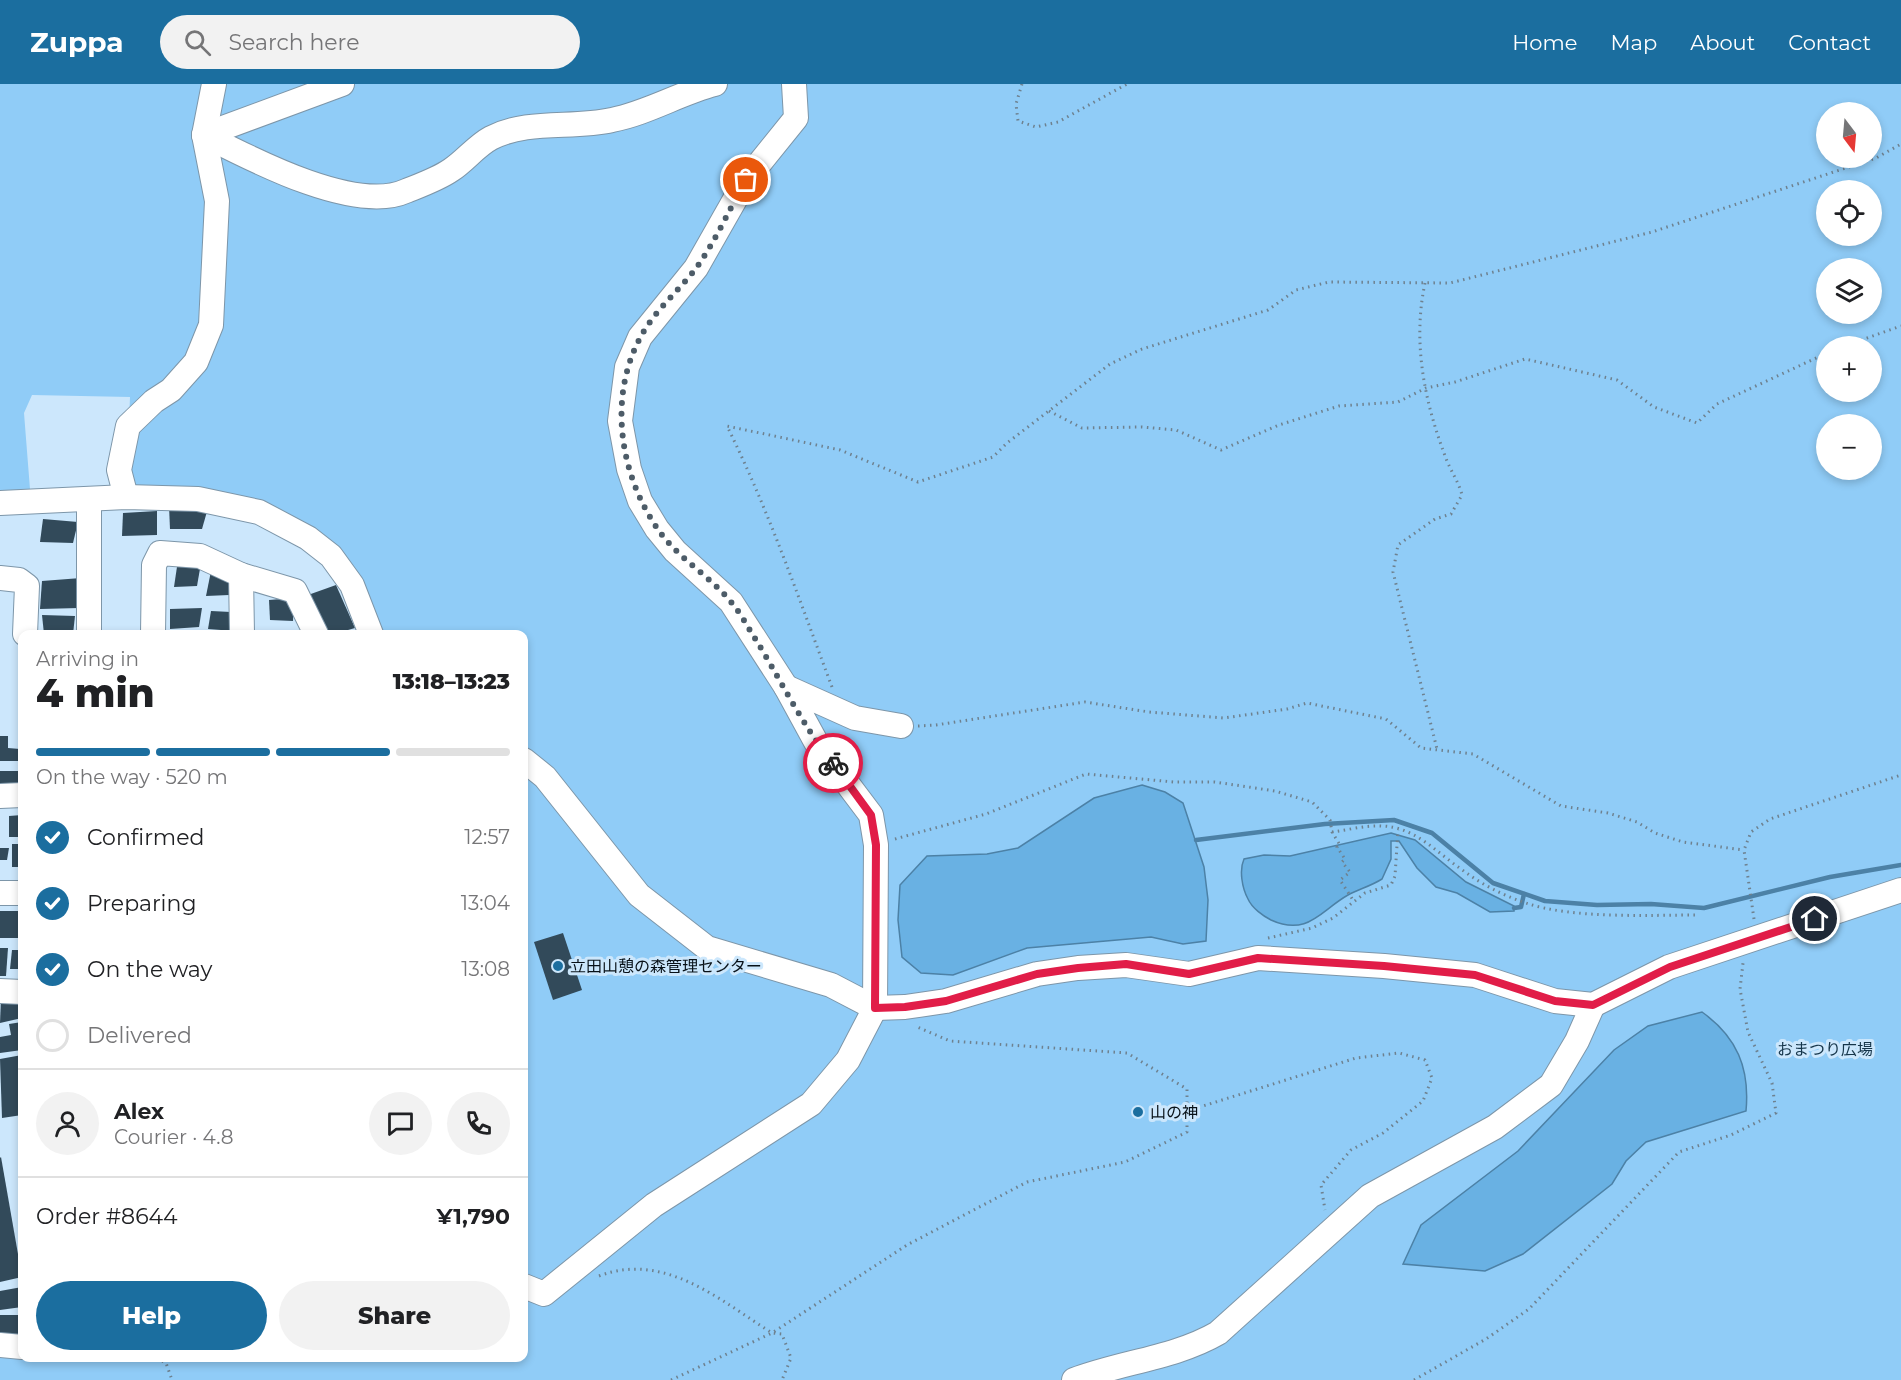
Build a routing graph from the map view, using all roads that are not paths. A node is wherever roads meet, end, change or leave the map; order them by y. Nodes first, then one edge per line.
1 (214, 84) edge
2 (342, 84) edge
3 (715, 84) edge
4 (794, 84) edge
5 (204, 135) junction
6 (126, 497) junction
7 (89, 499) junction
8 (0, 503) edge
9 (242, 574) junction
10 (0, 578) edge
11 (25, 630) edge
12 (89, 630) edge
13 (153, 630) edge
14 (242, 630) edge
15 (314, 630) edge
16 (369, 630) edge
17 (786, 687) junction
18 (901, 726) road end
19 (528, 763) edge
20 (0, 795) edge
21 (18, 795) edge
22 (1901, 890) edge
23 (0, 893) edge
24 (18, 893) edge
25 (0, 991) edge
26 (18, 992) edge
27 (1593, 1005) junction
28 (875, 1008) junction
29 (528, 1288) edge
30 (0, 1345) edge
31 (18, 1347) edge
32 (1074, 1380) edge

1 - 5 street
2 - 5 street
3 - 5 street
4 - 17 street
5 - 6 street
6 - 7 street
6 - 16 street
7 - 8 street
7 - 12 street
9 - 13 street
9 - 14 street
9 - 15 street
10 - 11 street
17 - 18 street
17 - 28 street
19 - 28 street
20 - 21 street
22 - 27 street
23 - 24 street
25 - 26 street
27 - 28 street
27 - 32 street
28 - 29 street
30 - 31 street

